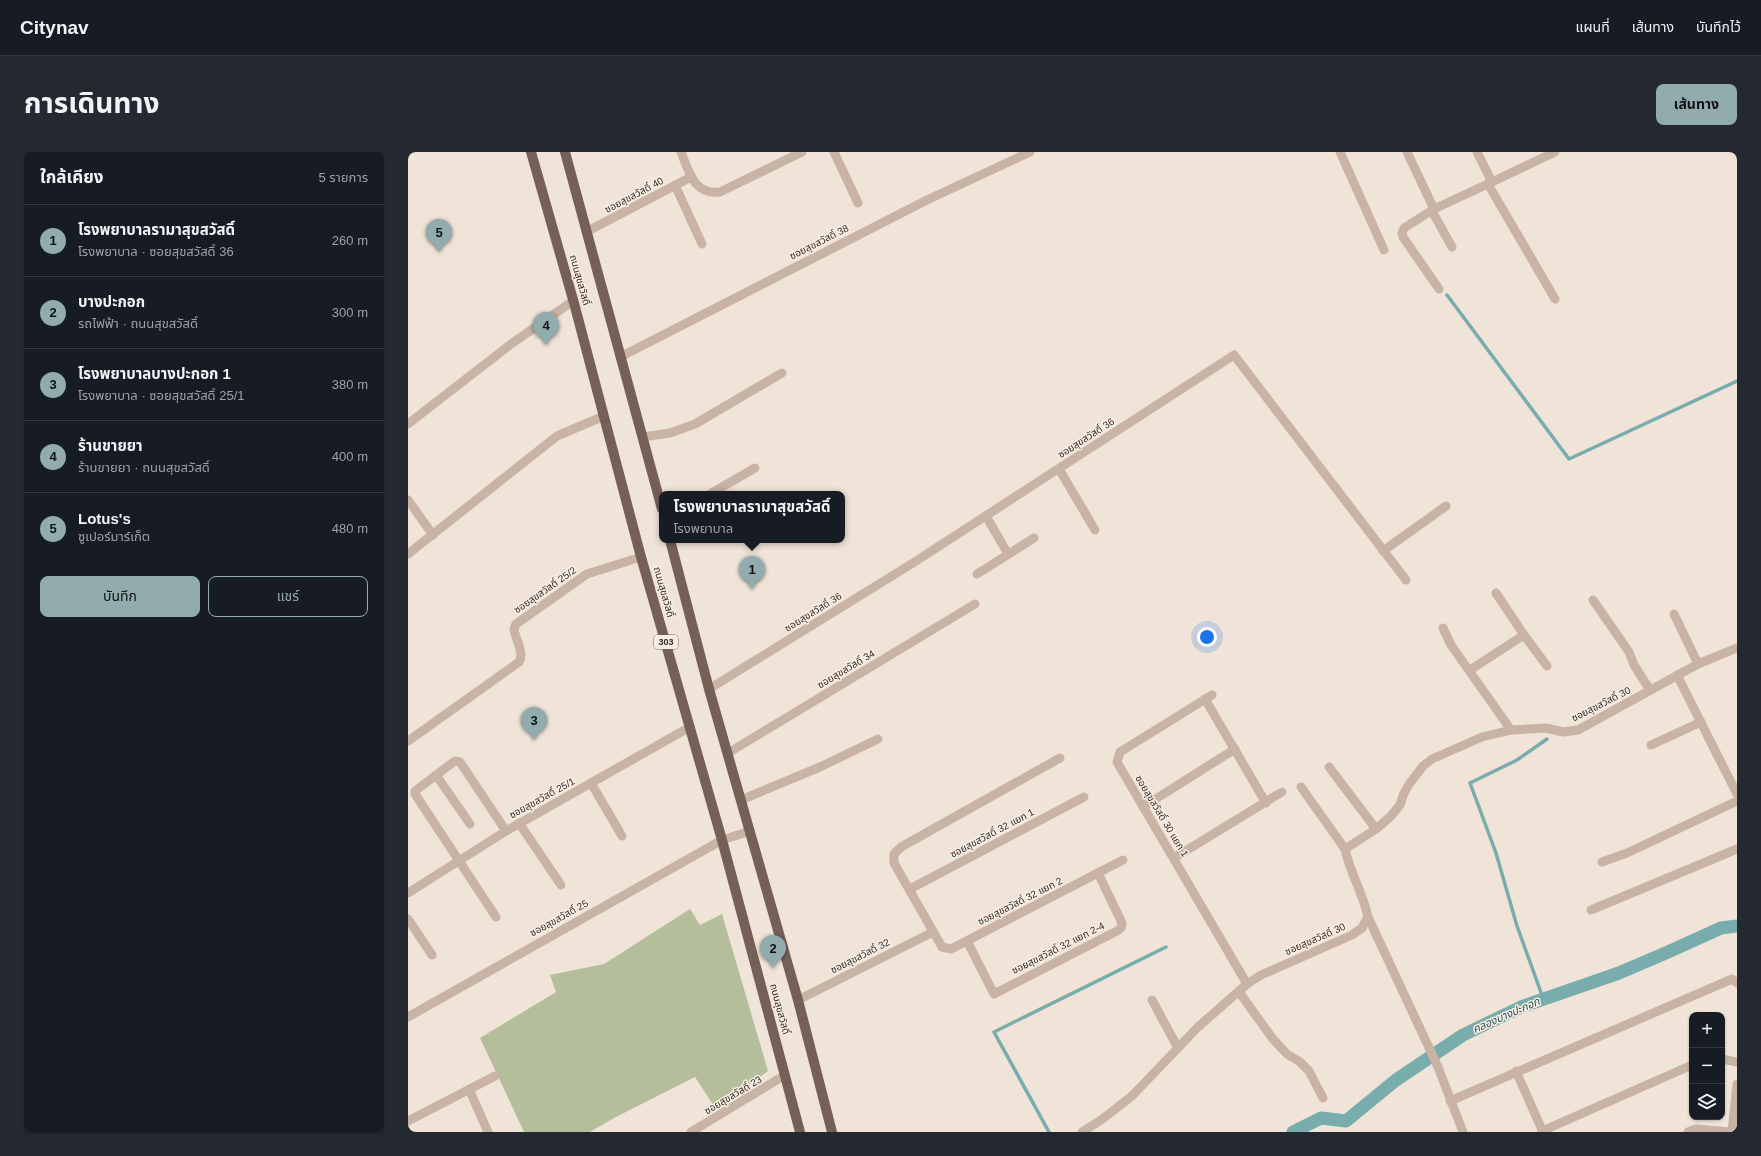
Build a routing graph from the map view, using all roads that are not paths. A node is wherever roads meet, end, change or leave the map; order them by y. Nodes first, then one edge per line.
1 (531, 152) edge
2 (565, 152) edge
3 (681, 152) edge
4 (802, 152) edge
5 (834, 152) edge
6 (1030, 152) edge
7 (1340, 152) edge
8 (1407, 152) edge
9 (1477, 152) edge
10 (1555, 152) edge
11 (691, 177) junction
12 (1490, 183) junction
13 (676, 185) junction
14 (858, 203) dead end
15 (1433, 210) junction
16 (586, 232) junction
17 (702, 244) dead end
18 (1452, 247) dead end
19 (1384, 250) dead end
20 (1439, 289) dead end
21 (1555, 299) dead end
22 (573, 301) junction
23 (620, 357) junction
24 (782, 373) dead end
25 (604, 416) junction
26 (408, 424) edge
27 (643, 437) junction
28 (755, 468) dead end
29 (1059, 469) junction
30 (715, 491) edge
31 (659, 498) edge
32 (408, 500) edge
33 (1446, 506) dead end
34 (986, 516) junction
35 (1096, 530) dead end
36 (433, 536) junction
37 (1034, 538) dead end
38 (671, 543) edge
39 (1383, 551) junction
40 (408, 554) edge
41 (1008, 554) junction
42 (641, 557) junction
43 (977, 574) dead end
44 (1406, 580) dead end
45 (1496, 593) dead end
46 (1593, 600) dead end
47 (975, 604) dead end
48 (1674, 614) dead end
49 (1443, 628) dead end
50 (1524, 635) junction
51 (1737, 648) edge
52 (1698, 664) junction
53 (1546, 666) dead end
54 (1470, 670) junction
55 (1677, 675) junction
56 (709, 690) junction
57 (1650, 690) junction
58 (1701, 722) junction
59 (690, 726) junction
60 (1512, 730) junction
61 (878, 739) dead end
62 (408, 742) edge
63 (1651, 745) dead end
64 (1234, 749) junction
65 (728, 752) junction
66 (1060, 758) dead end
67 (1329, 767) dead end
68 (436, 775) junction
69 (591, 783) junction
70 (1301, 787) dead end
71 (1282, 792) dead end
72 (1737, 794) edge
73 (1084, 797) dead end
74 (741, 800) junction
75 (1737, 801) edge
76 (1266, 802) junction
77 (1143, 807) junction
78 (519, 823) junction
79 (470, 824) dead end
80 (1376, 829) junction
81 (506, 831) junction
82 (750, 831) junction
83 (622, 836) dead end
84 (722, 840) junction
85 (1345, 849) junction
86 (1737, 849) edge
87 (1174, 858) junction
88 (458, 860) junction
89 (1123, 860) dead end
90 (1602, 862) dead end
91 (1098, 873) junction
92 (561, 885) dead end
93 (910, 889) junction
94 (408, 893) edge
95 (1591, 910) dead end
96 (496, 917) dead end
97 (1368, 917) junction
98 (408, 919) edge
99 (933, 932) junction
100 (967, 941) junction
101 (432, 955) dead end
102 (1737, 983) edge
103 (1247, 984) junction
104 (1239, 992) junction
105 (798, 1000) junction
106 (1152, 1000) dead end
107 (408, 1017) edge
108 (1178, 1048) junction
109 (1725, 1060) edge
110 (1737, 1062) edge
111 (1689, 1066) edge
112 (1516, 1071) junction
113 (785, 1075) junction
114 (494, 1076) dead end
115 (1737, 1084) edge
116 (469, 1089) junction
117 (1323, 1098) dead end
118 (1450, 1100) junction
119 (408, 1121) edge
120 (488, 1132) edge
121 (691, 1132) edge
122 (800, 1132) edge
123 (832, 1132) edge
124 (1082, 1132) edge
125 (1463, 1132) edge
126 (1542, 1132) edge
127 (1688, 1132) edge
128 (1732, 1132) edge

1 - 22 main road, ถนนสุขสวัสดิ์ / 303
2 - 16 main road, ถนนสุขสวัสดิ์
3 - 11 street
4 - 11 street
5 - 14 street
6 - 23 street, ซอยสุขสวัสดิ์ 38
7 - 19 street
8 - 15 street
9 - 12 street
10 - 12 street
11 - 13 street, ซอยสุขสวัสดิ์ 40
12 - 15 street
12 - 21 street
13 - 16 street, ซอยสุขสวัสดิ์ 40
13 - 17 street
15 - 18 street
15 - 20 street
16 - 23 main road, ถนนสุขสวัสดิ์
22 - 25 main road, ถนนสุขสวัสดิ์ / 303
22 - 26 street
23 - 27 main road, ถนนสุขสวัสดิ์
24 - 27 street
25 - 36 street
25 - 42 main road, ถนนสุขสวัสดิ์ / 303
27 - 31 main road, ถนนสุขสวัสดิ์
28 - 30 street
29 - 34 street, ซอยสุขสวัสดิ์ 36
29 - 35 street
29 - 39 street, ซอยสุขสวัสดิ์ 36
32 - 36 street
33 - 39 street
34 - 41 street
34 - 56 street, ซอยสุขสวัสดิ์ 36
36 - 40 street
37 - 41 street
38 - 56 main road, ถนนสุขสวัสดิ์
39 - 44 street, ซอยสุขสวัสดิ์ 36
41 - 43 street
42 - 59 main road, ถนนสุขสวัสดิ์ / 303
42 - 62 street, ซอยสุขสวัสดิ์ 25/2
45 - 50 street
46 - 57 street
47 - 65 street, ซอยสุขสวัสดิ์ 34
48 - 52 street
49 - 54 street
50 - 53 street
50 - 54 street
51 - 52 street, ซอยสุขสวัสดิ์ 30
52 - 55 street, ซอยสุขสวัสดิ์ 30
54 - 60 street
55 - 57 street, ซอยสุขสวัสดิ์ 30
55 - 58 street
56 - 65 main road, ถนนสุขสวัสดิ์
57 - 60 street, ซอยสุขสวัสดิ์ 30
58 - 63 street
58 - 72 street
59 - 69 street, ซอยสุขสวัสดิ์ 25/1
59 - 84 main road, ถนนสุขสวัสดิ์ / 303
60 - 80 street, ซอยสุขสวัสดิ์ 30
61 - 74 street
64 - 76 street
64 - 77 street
64 - 77 street, ซอยสุขสวัสดิ์ 30 แยก 1
65 - 74 main road, ถนนสุขสวัสดิ์
66 - 93 street, ซอยสุขสวัสดิ์ 32 แยก 2
67 - 80 street
68 - 79 street
68 - 81 street
68 - 88 street
69 - 78 street, ซอยสุขสวัสดิ์ 25/1
69 - 83 street
70 - 85 street
71 - 76 street
73 - 93 street, ซอยสุขสวัสดิ์ 32 แยก 1
74 - 82 main road, ถนนสุขสวัสดิ์
75 - 90 street
76 - 87 street
77 - 87 street, ซอยสุขสวัสดิ์ 30 แยก 1
78 - 81 street, ซอยสุขสวัสดิ์ 25/1
78 - 92 street
80 - 85 street, ซอยสุขสวัสดิ์ 30
81 - 88 street, ซอยสุขสวัสดิ์ 25/1
82 - 84 street, ซอยสุขสวัสดิ์ 25
82 - 105 main road, ถนนสุขสวัสดิ์
84 - 107 street, ซอยสุขสวัสดิ์ 25
84 - 113 main road, ถนนสุขสวัสดิ์ / 303
85 - 97 street
86 - 95 street
87 - 103 street, ซอยสุขสวัสดิ์ 30 แยก 1
88 - 94 street, ซอยสุขสวัสดิ์ 25/1
88 - 96 street
89 - 91 street, ซอยสุขสวัสดิ์ 32 แยก 2
91 - 100 street, ซอยสุขสวัสดิ์ 32 แยก 2
91 - 100 street, ซอยสุขสวัสดิ์ 32 แยก 2-4
93 - 99 street, ซอยสุขสวัสดิ์ 32 แยก 2
97 - 103 street, ซอยสุขสวัสดิ์ 30
97 - 118 street
98 - 101 street
99 - 100 street, ซอยสุขสวัสดิ์ 32 แยก 2
99 - 105 street, ซอยสุขสวัสดิ์ 32
102 - 112 street
103 - 104 street, ซอยสุขสวัสดิ์ 30
104 - 108 street, ซอยสุขสวัสดิ์ 30
104 - 117 street
105 - 123 main road, ถนนสุขสวัสดิ์
106 - 108 street
108 - 124 street, ซอยสุขสวัสดิ์ 30
109 - 110 street
111 - 126 street
112 - 118 street
112 - 126 street
113 - 121 street, ซอยสุขสวัสดิ์ 23
113 - 122 main road, ถนนสุขสวัสดิ์ / 303
114 - 116 street
115 - 128 street
116 - 119 street
116 - 120 street
118 - 125 street
127 - 128 street

